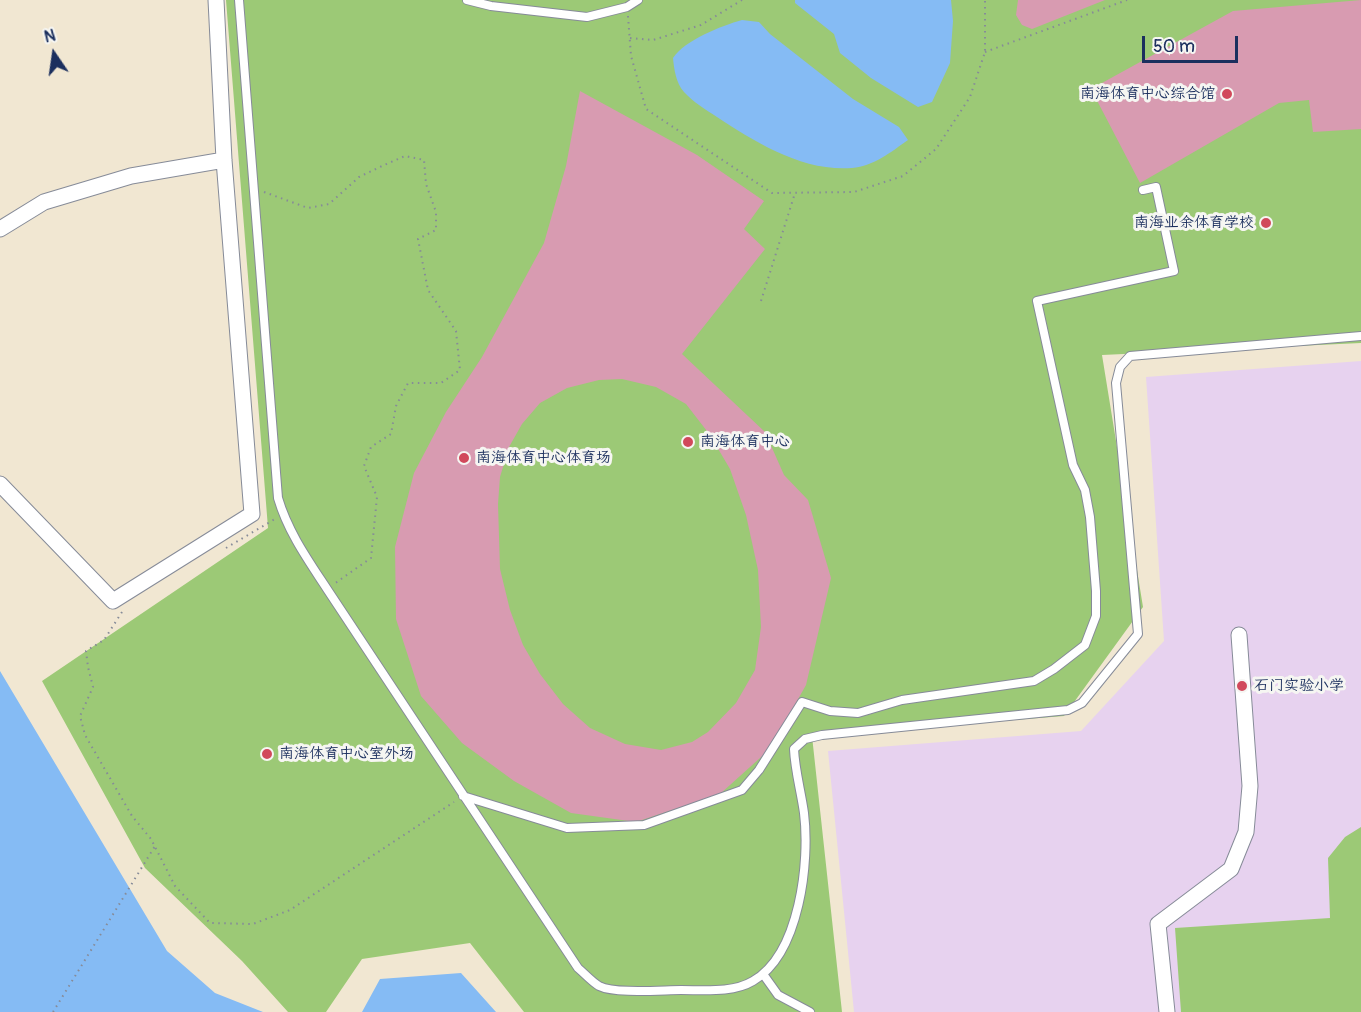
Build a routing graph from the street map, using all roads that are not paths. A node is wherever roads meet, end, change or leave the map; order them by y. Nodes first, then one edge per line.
1 (216, 0) edge
2 (239, 0) edge
3 (467, 0) edge
4 (638, 0) edge
5 (224, 160) junction
6 (1143, 190) dead end
7 (0, 229) edge
8 (1361, 336) edge
9 (0, 484) edge
10 (1239, 635) dead end
11 (463, 796) junction
12 (763, 974) junction
13 (810, 1012) edge
14 (1167, 1012) edge

1 - 5 street
2 - 11 lane
3 - 4 lane
5 - 7 street
5 - 9 street
6 - 11 lane
8 - 12 lane
10 - 14 street
11 - 12 lane
12 - 13 lane

